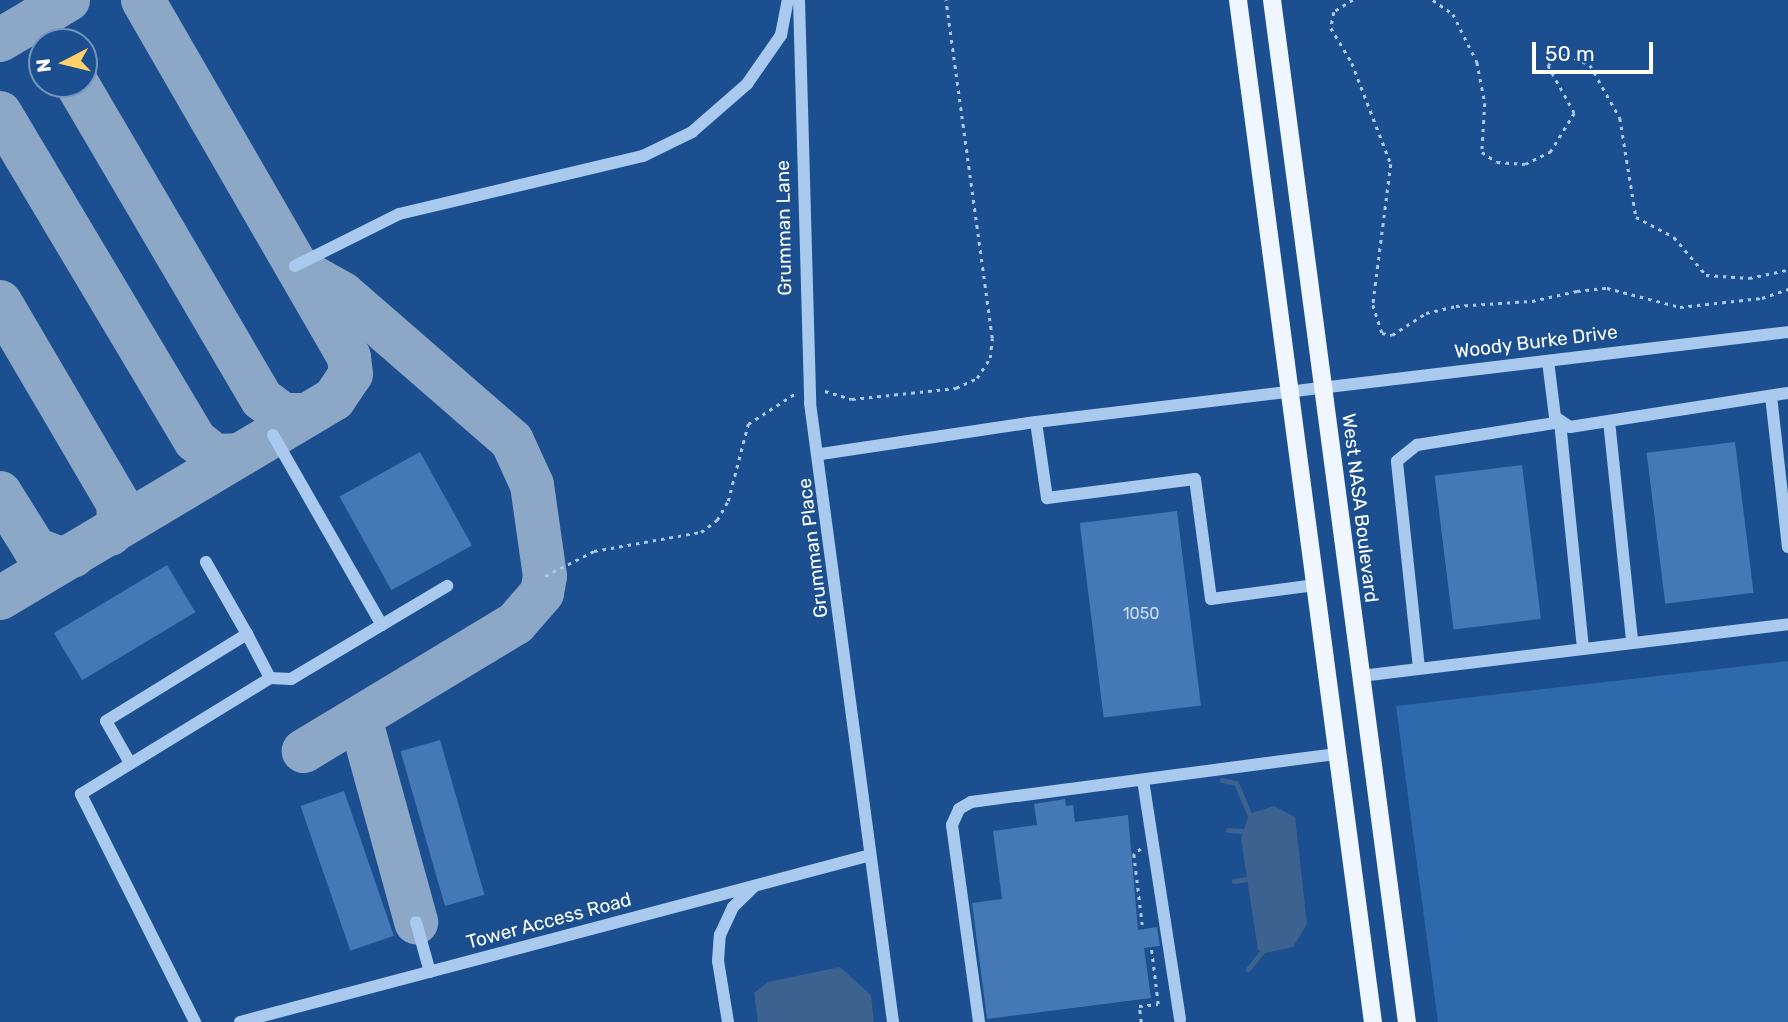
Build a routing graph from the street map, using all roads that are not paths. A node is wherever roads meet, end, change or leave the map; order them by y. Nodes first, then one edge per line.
1 (788, 0) edge
2 (799, 0) edge
3 (1238, 0) edge
4 (1272, 0) edge
5 (295, 266) dead end
6 (1788, 332) edge
7 (1548, 361) junction
8 (1323, 388) junction
9 (1290, 393) junction
10 (1788, 393) edge
11 (1771, 396) junction
12 (1608, 421) junction
13 (1036, 422) junction
14 (1560, 422) junction
15 (273, 435) dead end
16 (821, 454) junction
17 (1788, 547) edge
18 (205, 562) dead end
19 (1315, 585) junction
20 (447, 586) dead end
21 (1788, 624) edge
22 (383, 625) junction
23 (247, 634) junction
24 (1632, 641) junction
25 (1583, 647) junction
26 (1419, 668) junction
27 (1361, 676) junction
28 (270, 678) junction
29 (1337, 754) junction
30 (130, 763) junction
31 (1143, 780) junction
32 (867, 856) junction
33 (754, 887) junction
34 (416, 922) dead end
35 (430, 972) junction
36 (1180, 1019) dead end
37 (195, 1022) edge
38 (240, 1022) edge
39 (728, 1022) edge
40 (893, 1022) edge
41 (979, 1022) edge
42 (1373, 1022) edge
43 (1408, 1022) edge

1 - 5 street
2 - 16 street, Grumman Lane
3 - 9 main road
4 - 8 main road, West NASA Boulevard
6 - 7 street, Woody Burke Drive
7 - 8 street, Woody Burke Drive
7 - 14 street
8 - 9 street, Woody Burke Drive
8 - 27 main road, West NASA Boulevard
9 - 13 street, Grumman Place
9 - 19 main road
10 - 11 street
11 - 12 street
11 - 17 street
12 - 14 street
12 - 24 street
13 - 16 street, Grumman Place
13 - 19 street
14 - 25 street
14 - 26 street
15 - 22 street
16 - 32 street, Grumman Place
18 - 23 street
19 - 29 main road
20 - 22 street
21 - 24 street
22 - 28 street
23 - 28 street
23 - 30 street
24 - 25 street
25 - 26 street
26 - 27 street
27 - 43 main road, West NASA Boulevard
28 - 30 street
29 - 31 street
29 - 42 main road
30 - 37 street
31 - 36 street
31 - 41 street
32 - 33 street, Tower Access Road
32 - 40 street, Grumman Place
33 - 35 street, Tower Access Road
33 - 39 street
34 - 35 street
35 - 38 street, Tower Access Road

